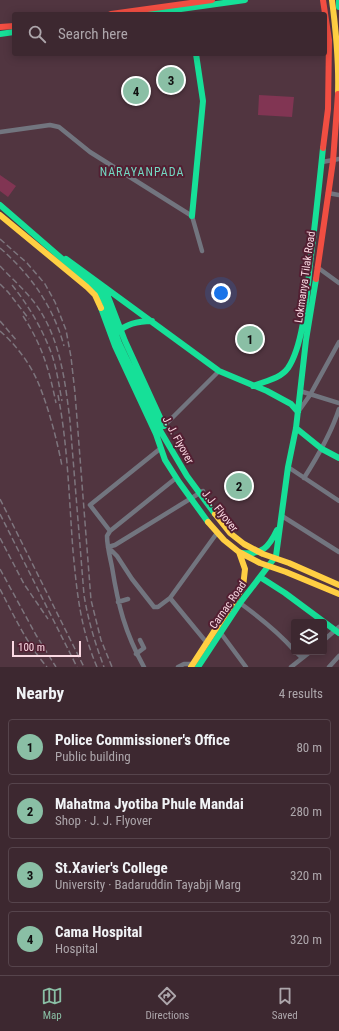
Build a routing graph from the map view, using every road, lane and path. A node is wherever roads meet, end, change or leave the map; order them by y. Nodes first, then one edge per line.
1 (212, 0) edge
2 (245, 0) edge
3 (318, 0) edge
4 (323, 0) edge
5 (332, 0) edge
6 (339, 1) edge
7 (325, 7) junction
8 (339, 7) edge
9 (190, 8) edge
10 (137, 12) edge
11 (160, 12) edge
12 (326, 12) edge
13 (336, 14) edge
14 (327, 24) edge
15 (12, 26) edge
16 (0, 27) edge
17 (12, 32) edge
18 (0, 34) edge
19 (196, 56) edge
20 (0, 132) edge
21 (336, 160) edge
22 (322, 162) junction
23 (328, 193) junction
24 (339, 195) edge
25 (0, 205) edge
26 (0, 215) edge
27 (192, 216) junction
28 (202, 251) dead end
29 (52, 254) junction
30 (317, 267) junction
31 (339, 283) edge
32 (99, 287) junction
33 (152, 321) junction
34 (120, 329) junction
35 (339, 342) edge
36 (115, 346) junction
37 (220, 371) junction
38 (254, 386) junction
39 (300, 391) junction
40 (310, 395) junction
41 (339, 403) edge
42 (339, 409) edge
43 (298, 412) junction
44 (164, 426) joint
45 (296, 428) junction
46 (161, 446) junction
47 (322, 449) junction
48 (339, 458) edge
49 (288, 467) junction
50 (176, 478) junction
51 (304, 478) junction
52 (203, 490) dead end
53 (191, 499) junction
54 (339, 501) edge
55 (282, 516) junction
56 (110, 531) junction
57 (217, 533) junction
58 (108, 547) junction
59 (264, 550) junction
60 (239, 552) junction
61 (339, 552) edge
62 (276, 556) junction
63 (269, 566) junction
64 (260, 577) junction
65 (339, 584) edge
66 (339, 589) edge
67 (339, 594) edge
68 (170, 598) junction
69 (128, 599) dead end
70 (118, 602) junction
71 (240, 603) junction
72 (338, 630) edge
73 (220, 632) junction
74 (327, 638) edge
75 (140, 640) dead end
76 (207, 643) junction
77 (291, 647) edge
78 (136, 654) junction
79 (299, 655) edge
80 (306, 655) edge
81 (339, 656) edge
82 (302, 658) junction
83 (194, 666) edge
84 (294, 666) edge
85 (144, 667) edge
86 (178, 667) edge
87 (246, 667) edge
88 (329, 667) edge

1 - 9 main road
2 - 9 main road
3 - 7 main road
4 - 7 main road, Lokmanya Tilak Road
5 - 13 main road, Lokmanya Tilak Road
6 - 8 main road
7 - 12 main road, Lokmanya Tilak Road
7 - 13 main road
9 - 10 main road
9 - 11 main road
13 - 21 main road, Lokmanya Tilak Road
14 - 22 main road, Lokmanya Tilak Road
15 - 16 main road
17 - 18 main road
19 - 27 main road
20 - 27 street
21 - 22 street
21 - 23 main road, Lokmanya Tilak Road
22 - 38 main road, Lokmanya Tilak Road
23 - 24 street
23 - 30 main road, Lokmanya Tilak Road
25 - 29 main road
26 - 29 main road
27 - 28 street
29 - 32 main road, J. J. Flyover
29 - 36 main road
30 - 31 street
30 - 39 main road, Lokmanya Tilak Road
32 - 33 main road
32 - 34 main road
32 - 65 main road, J. J. Flyover
33 - 34 main road
33 - 37 main road
34 - 36 main road
34 - 44 main road
35 - 40 street
36 - 46 main road
37 - 38 main road
37 - 44 street
38 - 43 main road
39 - 40 street
39 - 43 main road, Lokmanya Tilak Road
40 - 41 street
40 - 43 street
42 - 47 street
43 - 45 main road, Lokmanya Tilak Road
45 - 47 main road
45 - 49 main road, Lokmanya Tilak Road
46 - 50 main road
46 - 56 street
46 - 66 main road, J.J. Flyover
47 - 48 main road
47 - 51 street
49 - 51 street
49 - 55 main road, Lokmanya Tilak Road
50 - 53 main road
50 - 56 street
51 - 54 street
52 - 53 street
53 - 57 main road
53 - 58 street
55 - 59 main road
55 - 61 street
55 - 62 main road, Lokmanya Tilak Road
56 - 58 street
57 - 60 main road
57 - 68 street
58 - 68 street
58 - 70 street
59 - 60 main road
59 - 62 main road
60 - 63 main road
60 - 76 main road, Carnac Road
62 - 63 main road, Carnac Road
62 - 65 main road
63 - 64 main road, Carnac Road
63 - 67 main road
64 - 71 main road, Carnac Road
64 - 72 main road
68 - 76 street
69 - 70 street
70 - 78 street
71 - 73 main road, Carnac Road
71 - 77 street
72 - 74 street
73 - 83 main road, Carnac Road
73 - 87 street
75 - 78 street
76 - 83 main road, Carnac Road
78 - 85 street
79 - 82 street
80 - 82 street
81 - 88 street
82 - 84 street
83 - 86 street

